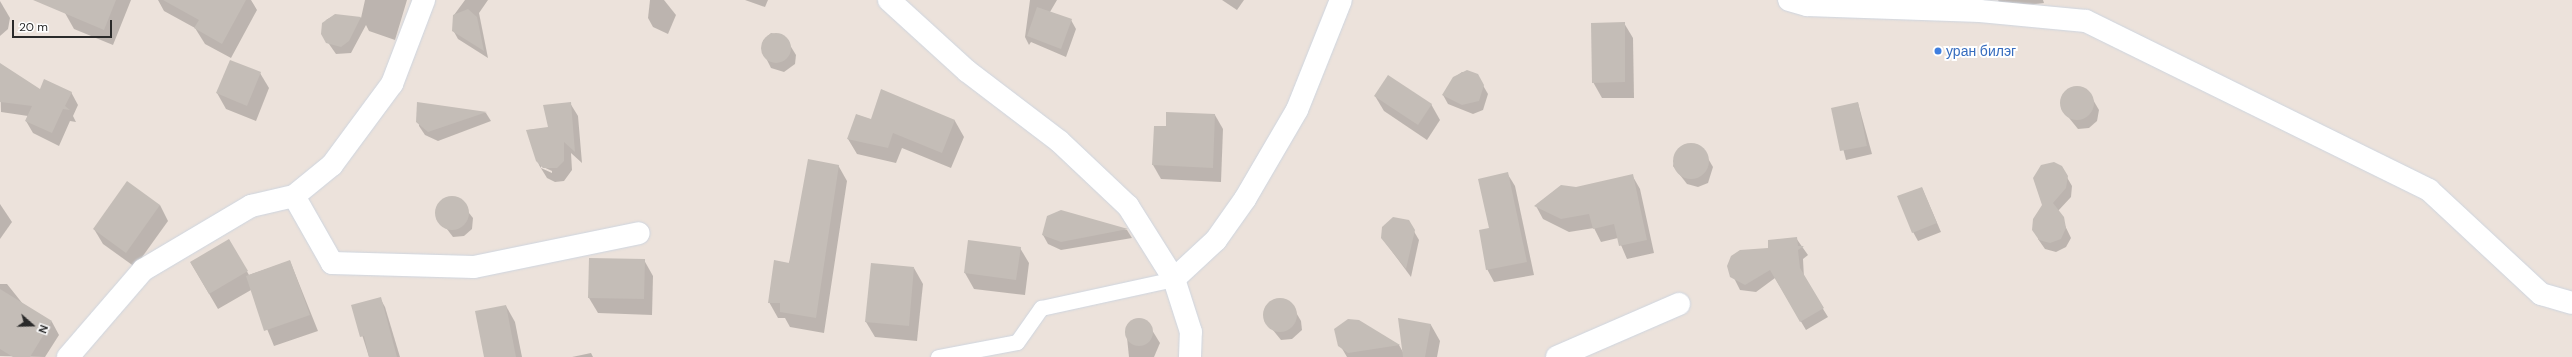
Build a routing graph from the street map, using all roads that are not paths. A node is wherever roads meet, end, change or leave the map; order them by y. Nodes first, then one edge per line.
1 (424, 0) edge
2 (889, 0) edge
3 (1342, 0) edge
4 (1789, 0) edge
5 (294, 196) junction
6 (638, 233) dead end
7 (1174, 279) junction
8 (2572, 303) edge
9 (1679, 304) dead end
10 (68, 357) edge
11 (938, 357) edge
12 (1190, 357) edge
13 (1557, 357) edge

1 - 5 street
2 - 7 street
3 - 7 street
4 - 8 street
5 - 6 street
5 - 10 street
7 - 11 lane
7 - 12 street
9 - 13 street

